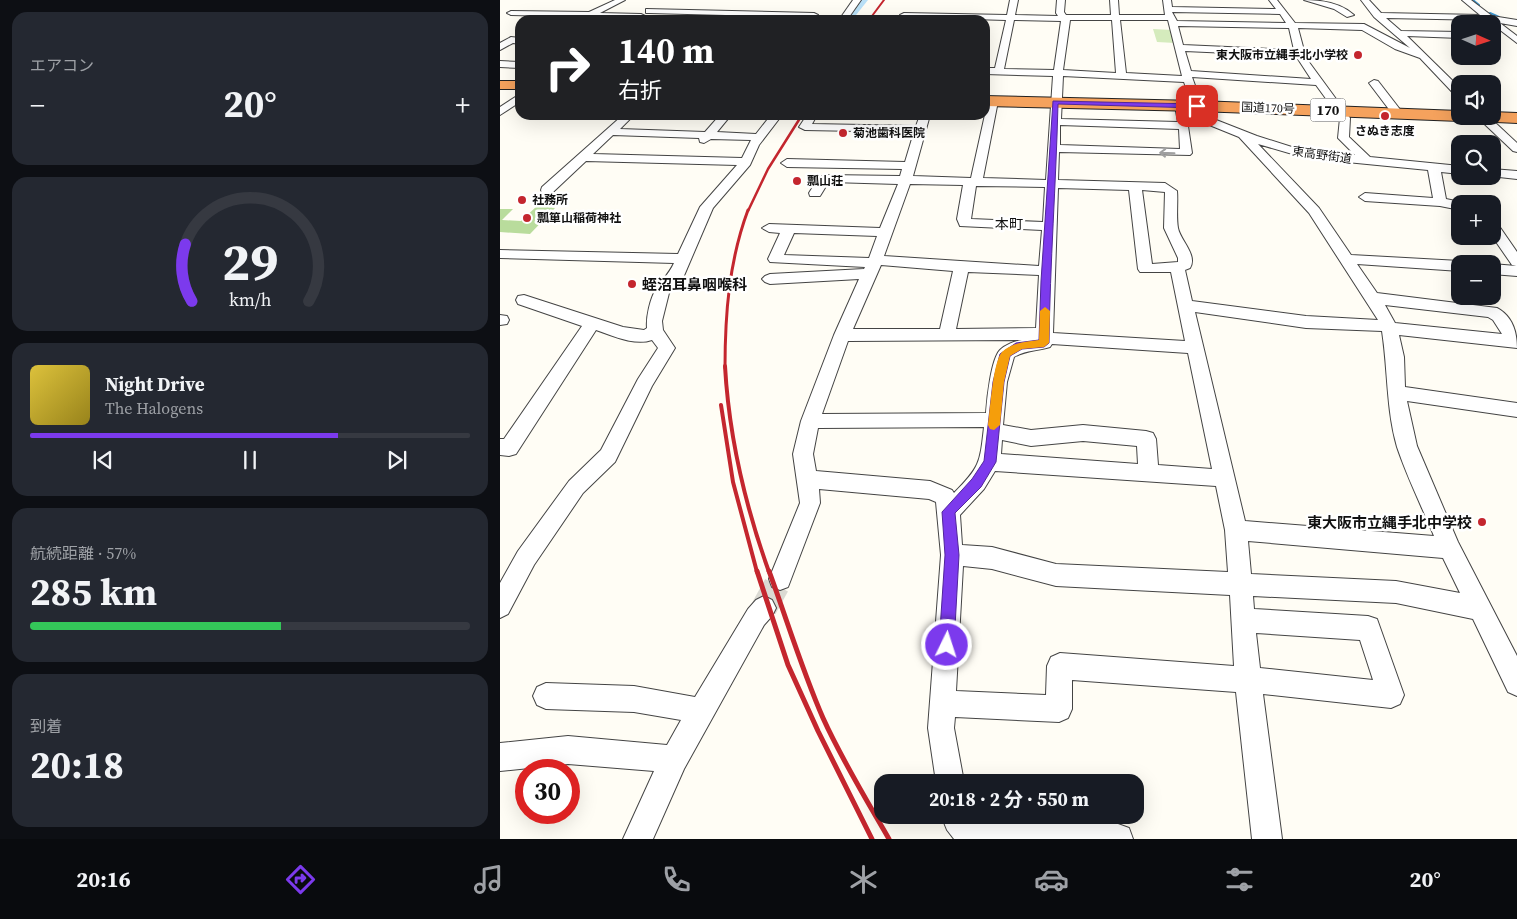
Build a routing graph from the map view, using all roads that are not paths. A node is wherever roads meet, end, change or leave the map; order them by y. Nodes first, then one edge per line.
1 (621, 0) edge
2 (663, 0) edge
3 (684, 0) edge
4 (857, 0) edge
5 (1014, 0) edge
6 (1061, 0) edge
7 (1114, 0) edge
8 (1308, 0) edge
9 (1365, 0) edge
10 (1466, 0) edge
11 (508, 4) dead end
12 (1275, 4) edge
13 (649, 11) junction
14 (669, 11) junction
15 (1479, 11) junction
16 (745, 13) junction
17 (904, 14) edge
18 (1377, 14) junction
19 (587, 15) joint
20 (643, 15) edge
21 (743, 15) edge
22 (780, 15) edge
23 (850, 15) edge
24 (961, 15) edge
25 (1350, 15) dead end
26 (1484, 15) edge
27 (990, 16) edge
28 (1010, 17) junction
29 (1451, 17) edge
30 (1064, 18) junction
31 (1116, 18) junction
32 (1173, 19) edge
33 (1501, 19) edge
34 (1517, 21) edge
35 (1501, 28) edge
36 (1398, 33) junction
37 (1451, 35) edge
38 (1293, 37) junction
39 (1501, 37) edge
40 (1514, 38) edge
41 (515, 40) edge
42 (1238, 46) dead end
43 (500, 47) edge
44 (1181, 48) junction
45 (500, 52) edge
46 (513, 52) dead end
47 (1425, 58) junction
48 (500, 64) edge
49 (515, 65) edge
50 (990, 71) edge
51 (999, 72) junction
52 (1058, 73) junction
53 (1121, 76) junction
54 (1188, 76) junction
55 (1318, 82) junction
56 (1374, 83) dead end
57 (500, 85) edge
58 (515, 85) edge
59 (1451, 85) edge
60 (515, 101) edge
61 (990, 101) edge
62 (1055, 102) junction
63 (1181, 109) junction
64 (1340, 110) junction
65 (501, 111) edge
66 (1199, 112) junction
67 (1398, 114) junction
68 (1451, 116) edge
69 (1501, 117) edge
70 (1517, 118) edge
71 (624, 120) edge
72 (722, 120) edge
73 (773, 120) edge
74 (809, 120) edge
75 (923, 120) edge
76 (985, 120) edge
77 (1054, 122) junction
78 (1491, 125) edge
79 (1184, 126) junction
80 (920, 129) junction
81 (611, 132) junction
82 (708, 135) junction
83 (1244, 136) junction
84 (759, 137) junction
85 (1053, 148) junction
86 (1517, 149) edge
87 (583, 157) junction
88 (1366, 160) junction
89 (686, 162) junction
90 (746, 162) junction
91 (787, 163) dead end
92 (909, 166) junction
93 (1434, 167) junction
94 (1451, 169) edge
95 (1501, 173) edge
96 (1517, 175) edge
97 (905, 181) junction
98 (973, 182) junction
99 (1052, 184) junction
100 (1134, 186) junction
101 (547, 190) dead end
102 (815, 193) dead end
103 (1364, 197) dead end
104 (1440, 202) junction
105 (1451, 204) edge
106 (1049, 226) junction
107 (769, 228) dead end
108 (789, 229) junction
109 (886, 232) junction
110 (1501, 239) edge
111 (500, 254) edge
112 (682, 259) junction
113 (1347, 259) junction
114 (1517, 262) edge
115 (1451, 265) edge
116 (873, 266) junction
117 (964, 267) junction
118 (1177, 268) junction
119 (1501, 270) edge
120 (1046, 271) junction
121 (1517, 272) edge
122 (770, 279) dead end
123 (1373, 298) junction
124 (524, 300) dead end
125 (1186, 305) junction
126 (593, 323) junction
127 (1390, 327) junction
128 (655, 331) junction
129 (947, 334) junction
130 (842, 335) junction
131 (1045, 336) junction
132 (1515, 341) edge
133 (1196, 348) junction
134 (1397, 393) junction
135 (1517, 410) edge
136 (810, 421) junction
137 (994, 425) junction
138 (500, 447) edge
139 (990, 462) junction
140 (1149, 474) junction
141 (1224, 478) junction
142 (808, 479) junction
143 (949, 512) junction
144 (1236, 530) junction
145 (1450, 548) junction
146 (952, 555) junction
147 (780, 579) tunnel mouth
148 (1239, 584) junction
149 (500, 606) edge
150 (764, 608) tunnel mouth
151 (1481, 609) junction
152 (1244, 620) junction
153 (1248, 680) junction
154 (1517, 683) edge
155 (546, 696) dead end
156 (942, 703) junction
157 (702, 711) junction
158 (500, 757) edge
159 (674, 759) junction
160 (949, 774) edge
161 (962, 825) edge
162 (638, 839) edge
163 (1118, 839) edge
164 (1267, 839) edge

1 - 19 street
2 - 13 street
3 - 14 street
4 - 23 street
5 - 28 street
6 - 30 street
7 - 31 street
8 - 25 street
9 - 18 street
10 - 15 street
11 - 19 street
12 - 32 street
12 - 38 street
13 - 14 street
13 - 20 street
14 - 16 street
15 - 26 street
15 - 34 street
16 - 21 street
16 - 22 street
17 - 24 street
18 - 29 street
18 - 36 street
27 - 28 street
28 - 30 street
28 - 51 street
30 - 31 street
30 - 52 street
31 - 32 street
31 - 53 street
32 - 38 street
32 - 38 street
32 - 44 street
33 - 34 street
35 - 40 street
36 - 37 street
36 - 47 street
38 - 42 street
38 - 44 street
38 - 47 street
38 - 55 street
39 - 40 street
41 - 43 street
44 - 54 street
45 - 46 street
47 - 59 street
48 - 49 street
50 - 51 street
51 - 52 street
52 - 53 street
52 - 62 street
53 - 54 street
54 - 55 street
54 - 66 street
55 - 64 street
56 - 67 street
57 - 58 highway
60 - 65 street
61 - 62 highway, 国道170号 / 170
62 - 63 highway, 国道170号 / 170
62 - 77 street
63 - 66 highway, 国道170号 / 170
63 - 79 street
64 - 66 highway, 国道170号 / 170
64 - 67 highway, 国道170号 / 170
64 - 88 street
66 - 83 street, 東高野街道
67 - 68 highway, 国道170号 / 170
69 - 70 highway
71 - 81 street
72 - 82 street
73 - 84 street
74 - 80 street
75 - 80 street
76 - 98 street
77 - 79 street
77 - 85 street
78 - 86 street
79 -> 85 street
80 - 92 street
81 - 82 street
81 - 87 street
82 - 84 street
82 - 89 street
83 - 88 street, 東高野街道
83 - 113 street
84 - 90 street
85 - 99 street
87 - 89 street
87 - 101 street
88 - 93 street, 東高野街道
89 - 90 street
90 - 112 street
91 - 92 street
92 - 97 street
93 - 94 street, 東高野街道
93 - 104 street
95 - 96 street
97 - 98 street
97 - 102 street
97 - 109 street
98 - 99 street
98 - 106 street
99 - 100 street
99 - 106 street
100 - 118 street
100 - 118 street
103 - 104 street
104 - 105 street
106 - 120 street
107 - 108 street
108 - 109 street
108 - 116 street
109 - 116 street
110 - 114 street
111 - 112 street
112 - 128 street
113 - 115 street
113 - 123 street
116 - 117 street
116 - 122 street
116 - 130 street
117 - 120 street
117 - 129 street
118 - 125 street
119 - 121 street
120 - 131 street
123 - 127 street
123 - 132 street
124 - 126 street
125 - 127 street
125 - 133 street
126 - 128 street
126 - 138 street
127 - 132 street
127 - 134 street
128 - 149 street
129 - 130 street
129 - 131 street
130 - 136 street
131 - 133 street
131 - 137 street
133 - 141 street
134 - 135 street
134 - 145 street
136 - 137 street
136 - 142 street
137 - 139 street
137 - 140 street
139 - 140 street
139 - 143 street
140 - 141 street
141 - 144 street
142 - 143 street
142 - 147 street
143 - 146 street
144 - 145 street
144 - 148 street
145 - 151 street
146 - 148 street
146 - 156 street
148 - 151 street
148 - 152 street
150 - 157 street
151 - 154 street
152 - 153 street
152 - 153 street
153 - 156 street
153 - 164 street
155 - 157 street
156 - 160 street
157 - 159 street
158 - 159 street
159 - 162 street
161 - 163 street

